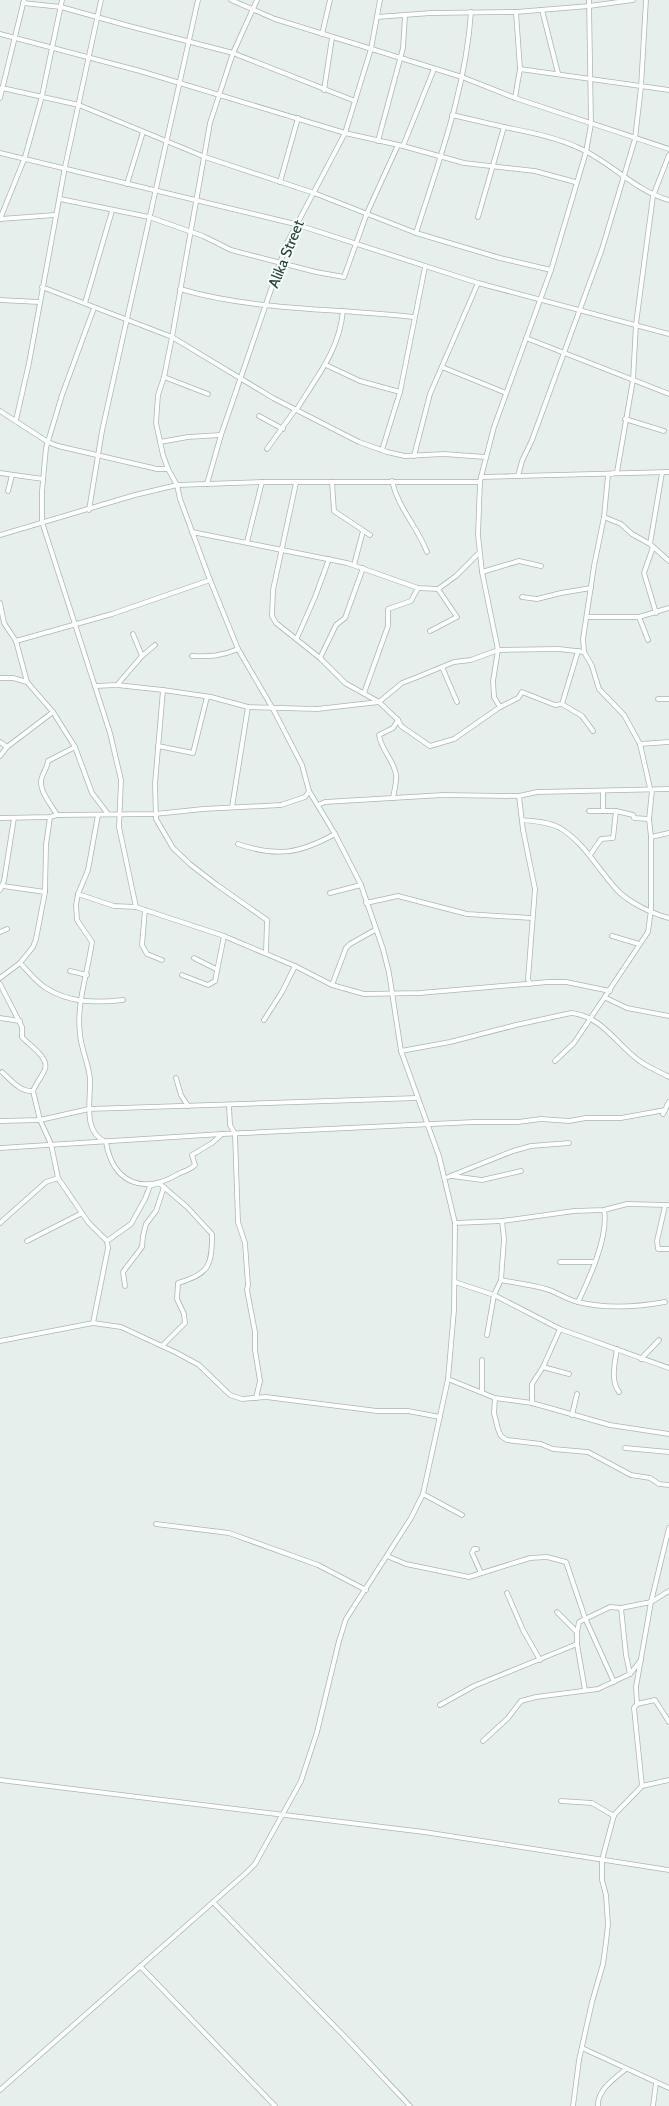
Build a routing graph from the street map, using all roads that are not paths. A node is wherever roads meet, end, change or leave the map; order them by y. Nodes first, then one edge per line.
1 (62, 0) edge
2 (101, 0) edge
3 (198, 0) edge
4 (231, 0) edge
5 (257, 0) edge
6 (330, 0) edge
7 (380, 0) edge
8 (589, 0) edge
9 (633, 0) edge
10 (646, 0) edge
11 (23, 2) edge
12 (589, 6) junction
13 (61, 7) junction
14 (252, 10) junction
15 (542, 10) junction
16 (471, 12) junction
17 (516, 12) junction
18 (405, 16) junction
19 (98, 17) junction
20 (377, 17) junction
21 (0, 34) edge
22 (322, 34) junction
23 (13, 37) junction
24 (332, 38) junction
25 (188, 41) junction
26 (53, 47) junction
27 (371, 49) junction
28 (233, 53) junction
29 (88, 56) junction
30 (400, 57) junction
31 (434, 68) junction
32 (520, 68) junction
33 (558, 73) junction
34 (462, 77) junction
35 (590, 78) junction
36 (179, 83) junction
37 (641, 86) junction
38 (2, 88) junction
39 (324, 90) junction
40 (669, 90) edge
41 (219, 94) junction
42 (42, 96) junction
43 (0, 98) edge
44 (515, 98) junction
45 (355, 101) junction
46 (79, 105) junction
47 (452, 115) junction
48 (298, 118) junction
49 (591, 124) junction
50 (504, 127) junction
51 (143, 132) junction
52 (345, 133) junction
53 (636, 139) junction
54 (166, 141) junction
55 (378, 141) junction
56 (401, 145) junction
57 (669, 149) edge
58 (586, 152) junction
59 (0, 153) edge
60 (669, 155) edge
61 (441, 156) junction
62 (205, 157) junction
63 (24, 158) junction
64 (493, 166) junction
65 (65, 167) junction
66 (625, 176) junction
67 (280, 182) junction
68 (575, 182) junction
69 (127, 184) junction
70 (156, 189) junction
71 (314, 193) junction
72 (653, 196) junction
73 (60, 199) junction
74 (669, 200) edge
75 (197, 201) junction
76 (112, 211) junction
77 (367, 213) junction
78 (55, 215) junction
79 (478, 217) dead end
80 (149, 218) junction
81 (0, 219) edge
82 (295, 224) junction
83 (191, 231) junction
84 (416, 233) junction
85 (356, 243) junction
86 (280, 262) junction
87 (425, 267) junction
88 (551, 270) junction
89 (478, 283) junction
90 (42, 287) junction
91 (180, 289) junction
92 (0, 300) edge
93 (539, 300) junction
94 (39, 302) junction
95 (85, 303) junction
96 (266, 305) junction
97 (94, 308) junction
98 (343, 310) junction
99 (578, 311) junction
100 (413, 317) junction
101 (126, 320) junction
102 (636, 324) junction
103 (669, 334) edge
104 (172, 337) junction
105 (526, 338) junction
106 (564, 353) junction
107 (326, 365) junction
108 (442, 367) junction
109 (164, 377) junction
110 (241, 377) junction
111 (633, 380) junction
112 (400, 392) junction
113 (506, 393) junction
114 (208, 394) dead end
115 (669, 394) edge
116 (296, 409) junction
117 (0, 411) edge
118 (259, 416) dead end
119 (625, 419) junction
120 (16, 420) junction
121 (283, 429) junction
122 (664, 431) dead end
123 (221, 436) junction
124 (48, 442) junction
125 (160, 442) junction
126 (267, 449) dead end
127 (382, 450) junction
128 (98, 456) junction
129 (414, 456) junction
130 (485, 457) junction
131 (168, 469) junction
132 (662, 472) junction
133 (669, 472) edge
134 (0, 473) edge
135 (12, 474) junction
136 (608, 475) junction
137 (518, 476) junction
138 (43, 479) junction
139 (481, 479) junction
140 (392, 481) junction
141 (262, 482) junction
142 (296, 482) junction
143 (332, 482) junction
144 (207, 484) junction
145 (177, 485) junction
146 (8, 492) dead end
147 (88, 510) junction
148 (604, 517) junction
149 (42, 522) junction
150 (363, 531) junction
151 (192, 532) junction
152 (0, 535) edge
153 (370, 535) dead end
154 (247, 542) junction
155 (652, 546) junction
156 (282, 550) junction
157 (427, 552) dead end
158 (480, 553) junction
159 (329, 559) junction
160 (669, 561) edge
161 (354, 565) junction
162 (541, 566) dead end
163 (363, 568) junction
164 (482, 572) junction
165 (210, 580) junction
166 (418, 588) junction
167 (438, 588) junction
168 (591, 588) junction
169 (522, 597) dead end
170 (0, 603) edge
171 (669, 608) edge
172 (656, 613) junction
173 (638, 617) junction
174 (587, 618) junction
175 (74, 623) junction
176 (2, 624) edge
177 (430, 631) dead end
178 (133, 634) dead end
179 (297, 638) junction
180 (648, 640) dead end
181 (16, 641) junction
182 (155, 645) dead end
183 (238, 648) junction
184 (498, 650) junction
185 (578, 652) junction
186 (584, 652) junction
187 (142, 656) junction
188 (192, 656) dead end
189 (320, 658) junction
190 (442, 667) junction
191 (0, 678) edge
192 (27, 682) junction
193 (117, 685) junction
194 (94, 686) junction
195 (163, 690) junction
196 (364, 693) junction
197 (207, 696) junction
198 (658, 699) dead end
199 (669, 699) edge
200 (378, 702) junction
201 (456, 702) dead end
202 (562, 704) junction
203 (248, 707) junction
204 (500, 707) junction
205 (273, 709) junction
206 (53, 712) junction
207 (398, 720) junction
208 (593, 730) dead end
209 (0, 742) edge
210 (669, 742) edge
211 (640, 744) junction
212 (158, 746) junction
213 (7, 747) junction
214 (75, 747) junction
215 (0, 756) edge
216 (651, 789) junction
217 (669, 789) edge
218 (603, 790) junction
219 (309, 791) junction
220 (519, 796) junction
221 (393, 798) junction
222 (318, 805) junction
223 (232, 807) junction
224 (603, 810) junction
225 (590, 811) dead end
226 (616, 811) junction
227 (108, 814) junction
228 (120, 814) junction
229 (155, 814) junction
230 (58, 815) junction
231 (98, 815) junction
232 (50, 817) junction
233 (0, 818) edge
234 (14, 818) junction
235 (522, 820) junction
236 (649, 820) junction
237 (335, 834) junction
238 (669, 834) edge
239 (652, 837) junction
240 (238, 844) dead end
241 (590, 855) junction
242 (361, 885) junction
243 (3, 886) junction
244 (0, 890) edge
245 (45, 892) junction
246 (330, 893) dead end
247 (78, 894) junction
248 (366, 903) junction
249 (136, 907) junction
250 (145, 910) junction
251 (651, 910) junction
252 (532, 918) junction
253 (669, 918) edge
254 (7, 929) dead end
255 (375, 930) junction
256 (0, 932) edge
257 (224, 936) junction
258 (612, 936) dead end
259 (639, 944) junction
260 (266, 953) junction
261 (194, 958) dead end
262 (162, 960) dead end
263 (20, 963) junction
264 (295, 966) junction
265 (216, 968) junction
266 (70, 971) dead end
267 (87, 975) junction
268 (182, 975) dead end
269 (0, 978) edge
270 (0, 984) edge
271 (332, 984) junction
272 (530, 984) junction
273 (610, 991) junction
274 (391, 994) junction
275 (606, 998) junction
276 (123, 1000) dead end
277 (82, 1001) junction
278 (669, 1016) edge
279 (0, 1018) edge
280 (592, 1018) junction
281 (264, 1020) dead end
282 (20, 1021) junction
283 (401, 1051) junction
284 (555, 1061) dead end
285 (2, 1072) dead end
286 (669, 1077) edge
287 (176, 1078) dead end
288 (33, 1092) junction
289 (418, 1098) junction
290 (669, 1102) edge
291 (230, 1104) junction
292 (188, 1106) junction
293 (89, 1109) junction
294 (0, 1120) edge
295 (40, 1120) junction
296 (428, 1125) junction
297 (222, 1134) junction
298 (235, 1134) junction
299 (106, 1142) junction
300 (569, 1142) dead end
301 (51, 1144) junction
302 (0, 1148) edge
303 (442, 1168) junction
304 (521, 1172) dead end
305 (450, 1177) junction
306 (58, 1178) junction
307 (159, 1183) junction
308 (447, 1185) junction
309 (164, 1187) junction
310 (667, 1206) edge
311 (604, 1210) junction
312 (82, 1212) junction
313 (502, 1221) junction
314 (0, 1222) edge
315 (455, 1223) junction
316 (27, 1241) dead end
317 (107, 1241) junction
318 (669, 1250) edge
319 (560, 1262) dead end
320 (595, 1262) junction
321 (501, 1280) junction
322 (455, 1282) junction
323 (125, 1286) dead end
324 (494, 1295) junction
325 (578, 1302) junction
326 (665, 1302) dead end
327 (94, 1323) junction
328 (560, 1328) junction
329 (487, 1335) dead end
330 (659, 1340) dead end
331 (0, 1341) edge
332 (162, 1346) junction
333 (617, 1349) junction
334 (641, 1358) junction
335 (482, 1360) dead end
336 (543, 1366) junction
337 (669, 1368) edge
338 (569, 1374) dead end
339 (448, 1379) junction
340 (482, 1392) junction
341 (618, 1392) dead end
342 (577, 1394) dead end
343 (256, 1398) junction
344 (495, 1398) junction
345 (532, 1403) junction
346 (572, 1415) junction
347 (440, 1416) junction
348 (669, 1434) edge
349 (625, 1448) dead end
350 (669, 1452) edge
351 (669, 1485) edge
352 (423, 1494) junction
353 (462, 1515) dead end
354 (156, 1524) dead end
355 (669, 1528) edge
356 (477, 1549) dead end
357 (387, 1556) junction
358 (481, 1573) junction
359 (366, 1590) junction
360 (669, 1591) edge
361 (507, 1592) dead end
362 (651, 1602) junction
363 (621, 1608) junction
364 (558, 1612) dead end
365 (585, 1618) junction
366 (577, 1632) junction
367 (577, 1644) junction
368 (642, 1658) junction
369 (540, 1660) junction
370 (630, 1674) junction
371 (614, 1682) junction
372 (585, 1690) junction
373 (440, 1704) dead end
374 (637, 1704) junction
375 (669, 1722) edge
376 (482, 1741) dead end
377 (0, 1780) edge
378 (669, 1780) edge
379 (642, 1786) junction
380 (561, 1802) dead end
381 (282, 1814) junction
382 (614, 1816) junction
383 (602, 1860) junction
384 (669, 1870) edge
385 (213, 1902) junction
386 (140, 1966) junction
387 (582, 2048) junction
388 (626, 2069) junction
389 (656, 2083) junction
390 (669, 2088) edge
391 (0, 2090) edge
392 (275, 2106) edge
393 (410, 2106) edge
394 (573, 2106) edge
395 (598, 2106) edge
396 (653, 2106) edge

1 - 13 street
2 - 19 street
3 - 25 street
4 - 14 street
5 - 14 street
6 - 22 street
7 - 20 street, Alika Street
8 - 12 street
9 - 12 street
10 - 37 street
11 - 13 street
11 - 23 street
12 - 15 street
12 - 35 street
13 - 19 street
13 - 26 street
14 - 22 street
14 - 28 street
15 - 17 street
15 - 33 street
16 - 17 street
16 - 18 street
16 - 34 street
17 - 32 street
18 - 20 street
18 - 30 street
19 - 25 street
19 - 29 street
20 - 27 street, Alika Street
21 - 23 street
22 - 24 street
23 - 26 street
23 - 38 street
24 - 27 street
24 - 39 street
25 - 28 street
25 - 36 street
26 - 29 street
26 - 42 street
27 - 30 street
27 - 45 street, Alika Street
28 - 39 street
28 - 41 street
29 - 36 street
29 - 46 street
30 - 31 street
30 - 55 street
31 - 34 street
31 - 56 street
32 - 33 street
32 - 44 street
33 - 35 street
34 - 44 street
34 - 47 street
35 - 37 street
35 - 49 street
36 - 41 street
36 - 54 street
37 - 40 street
37 - 53 street
38 - 42 street
38 - 43 street
39 - 45 street
41 - 48 street
41 - 62 street
42 - 46 street
42 - 63 street
44 - 49 street
45 - 52 street, Alika Street
46 - 51 street
46 - 65 street
47 - 50 street
47 - 61 street
48 - 52 street
48 - 67 street
49 - 53 street
49 - 58 street
50 - 58 street
50 - 64 street
51 - 54 street
51 - 69 street
52 - 55 street
52 - 71 street, Alika Street
53 - 57 street
53 - 66 street
54 - 62 street
54 - 70 street
55 - 56 street
56 - 61 street
56 - 77 street
58 - 66 street
58 - 68 street
59 - 63 street
60 - 72 street
61 - 64 street
61 - 84 street
62 - 67 street
62 - 75 street
63 - 65 street
63 - 81 street
64 - 68 street
64 - 79 street
65 - 69 street
65 - 73 street
66 - 72 street
66 - 99 street
67 - 71 street
68 - 88 street
69 - 70 street
70 - 75 street
70 - 80 street
71 - 77 street
71 - 82 street, Alika Street
72 - 74 street
72 - 102 street
73 - 76 street
73 - 78 street
75 - 82 street
75 - 83 street
76 - 80 street
76 - 95 street
77 - 84 street
77 - 85 street
78 - 81 street
78 - 90 street
80 - 83 street
80 - 101 street
82 - 85 street
82 - 86 street, Alika Street
83 - 86 street
83 - 91 street
84 - 88 street
85 - 86 street
85 - 87 street
86 - 96 street, Alika Street
87 - 89 street
87 - 100 street
88 - 93 street
89 - 93 street
89 - 108 street
90 - 94 street
90 - 95 street
91 - 96 street
91 - 104 street
92 - 94 street
93 - 99 street
93 - 105 street
94 - 120 street
95 - 97 street
96 - 98 street
96 - 110 street, Alika Street
97 - 101 street
97 - 124 street
98 - 100 street
98 - 107 street
99 - 102 street
99 - 106 street
100 - 112 street
101 - 104 street
101 - 128 street
102 - 103 street
102 - 111 street
104 - 109 street
104 - 110 street
105 - 106 street
105 - 113 street
106 - 111 street
106 - 137 street
107 - 112 street
107 - 116 street
108 - 113 street
108 - 129 street
109 - 114 street
109 - 125 street
110 - 116 street
110 - 123 street, Alika Street
111 - 115 street
111 - 119 street
112 - 127 street
113 - 130 street
116 - 121 street
116 - 127 street
117 - 120 street
118 - 121 street
119 - 122 street
119 - 136 street
120 - 124 street
121 - 126 street
123 - 125 street
123 - 144 street, Alika Street
124 - 128 street
124 - 138 street
125 - 131 street
127 - 129 street
128 - 131 street
128 - 147 street
129 - 130 street
130 - 139 street
131 - 145 street
132 - 133 street
132 - 136 street
132 - 155 street
134 - 135 street
135 - 138 street
135 - 146 street
136 - 137 street
136 - 148 street
137 - 139 street
138 - 149 street
139 - 140 street
139 - 158 street
140 - 143 street
140 - 157 street
141 - 142 street
141 - 144 street
141 - 154 street
142 - 143 street
142 - 156 street
143 - 150 street
144 - 145 street
145 - 147 street
145 - 151 street
147 - 149 street
148 - 155 street
148 - 168 street
149 - 152 street
149 - 175 street
150 - 153 street
150 - 161 street
151 - 154 street
151 - 165 street
154 - 156 street
155 - 160 street
155 - 172 street
156 - 159 street
156 - 179 street
158 - 164 street
158 - 167 street
159 - 161 street
159 - 179 street
161 - 163 street
162 - 164 street
163 - 166 street
163 - 189 street
164 - 184 street
165 - 175 street
165 - 183 street
166 - 167 street
166 - 196 street
167 - 177 street
168 - 169 street
168 - 174 street
170 - 176 street
171 - 172 street
172 - 173 street
173 - 174 street
173 - 180 street
174 - 186 street
175 - 181 street
175 - 194 street
176 - 181 street
178 - 187 street
179 - 189 street
181 - 192 street
182 - 187 street
183 - 188 street
183 - 205 street
184 - 185 street
184 - 190 street
184 - 204 street
185 - 186 street
185 - 202 street
186 - 211 street
187 - 193 street
189 - 196 street
190 - 200 street
190 - 201 street
191 - 192 street
192 - 206 street
193 - 194 street
193 - 195 street
194 - 228 street
195 - 197 street
195 - 212 street
196 - 200 street
197 - 203 street
197 - 212 street
198 - 199 street
200 - 205 street
200 - 207 street
202 - 204 street
202 - 208 street
203 - 205 street
203 - 223 street
204 - 207 street
205 - 219 street
206 - 213 street
206 - 214 street
207 - 221 street
209 - 213 street
210 - 211 street
211 - 216 street
212 - 229 street
213 - 215 street
214 - 227 street
214 - 230 street
216 - 217 street
216 - 218 street
216 - 236 street
218 - 220 street
218 - 224 street
219 - 222 street
219 - 223 street
220 - 221 street
220 - 235 street
221 - 222 street
222 - 237 street
223 - 229 street
224 - 225 street
224 - 226 street
226 - 236 street
226 - 241 street
227 - 228 street
227 - 231 street
228 - 229 street
228 - 249 street
229 - 260 street
230 - 231 street
230 - 232 street
231 - 247 street
232 - 234 street
232 - 245 street
233 - 234 street
234 - 243 street
235 - 241 street
235 - 252 street
236 - 239 street
237 - 240 street
237 - 242 street
238 - 239 street
239 - 251 street
241 - 251 street
242 - 246 street
242 - 248 street
243 - 244 street
243 - 245 street
245 - 263 street
247 - 249 street
247 - 267 street
248 - 252 street
248 - 255 street
249 - 250 street
250 - 257 street
250 - 262 street
251 - 253 street
251 - 259 street
252 - 272 street
254 - 256 street
255 - 271 street
255 - 274 street
257 - 260 street
257 - 265 street
258 - 259 street
259 - 273 street
260 - 264 street
261 - 265 street
263 - 269 street
263 - 277 street
264 - 271 street
264 - 281 street
265 - 268 street
266 - 267 street
267 - 277 street
270 - 282 street
271 - 274 street
272 - 273 street
272 - 274 street
273 - 275 street
274 - 283 street
275 - 278 street
275 - 280 street
276 - 277 street
277 - 293 street
279 - 282 street
280 - 283 street
280 - 284 street
280 - 286 street
282 - 288 street
283 - 289 street
285 - 288 street
287 - 292 street
288 - 295 street
289 - 291 street
289 - 296 street
290 - 296 street
291 - 292 street
291 - 298 street
292 - 293 street
293 - 295 street
293 - 299 street
294 - 295 street
295 - 301 street
296 - 298 street
296 - 303 street
297 - 298 street
297 - 299 street
297 - 307 street
298 - 343 street
299 - 301 street
299 - 307 street
300 - 305 street
301 - 302 street
301 - 306 street
303 - 305 street
303 - 308 street
304 - 305 street
305 - 308 street
306 - 312 street
306 - 314 street
307 - 309 street
307 - 317 street
308 - 315 street
309 - 323 street
309 - 332 street
310 - 311 street
310 - 318 street
311 - 313 street
311 - 320 street
312 - 316 street
312 - 317 street
313 - 315 street
313 - 321 street
315 - 322 street
317 - 327 street
319 - 320 street
320 - 325 street
321 - 324 street
321 - 325 street
322 - 324 street
322 - 339 street
324 - 328 street
324 - 329 street
325 - 326 street
327 - 331 street
327 - 332 street
328 - 333 street
328 - 336 street
330 - 334 street
332 - 343 street
333 - 334 street
333 - 341 street
334 - 337 street
335 - 340 street
336 - 338 street
336 - 345 street
339 - 340 street
339 - 347 street
340 - 344 street
342 - 346 street
343 - 347 street
344 - 345 street
344 - 351 street
345 - 346 street
346 - 348 street
347 - 352 street
349 - 350 street
352 - 353 street
352 - 357 street
354 - 359 street
355 - 362 street
356 - 358 street
357 - 358 street
357 - 359 street
358 - 365 street
359 - 381 street
360 - 362 street
361 - 369 street
362 - 363 street
362 - 368 street
363 - 365 street
363 - 370 street
364 - 366 street
365 - 366 street
365 - 371 street
366 - 367 street
367 - 369 street
367 - 372 street
368 - 370 street
368 - 374 street
369 - 373 street
370 - 371 street
371 - 372 street
372 - 376 street
374 - 375 street
374 - 379 street
377 - 381 street
378 - 379 street
379 - 382 street
380 - 382 street
381 - 383 street
381 - 385 street
382 - 383 street
383 - 384 street
383 - 387 street
385 - 386 street
385 - 393 street
386 - 391 street
386 - 392 street
387 - 388 street
387 - 394 street
388 - 389 street
388 - 395 street
389 - 390 street
389 - 396 street

